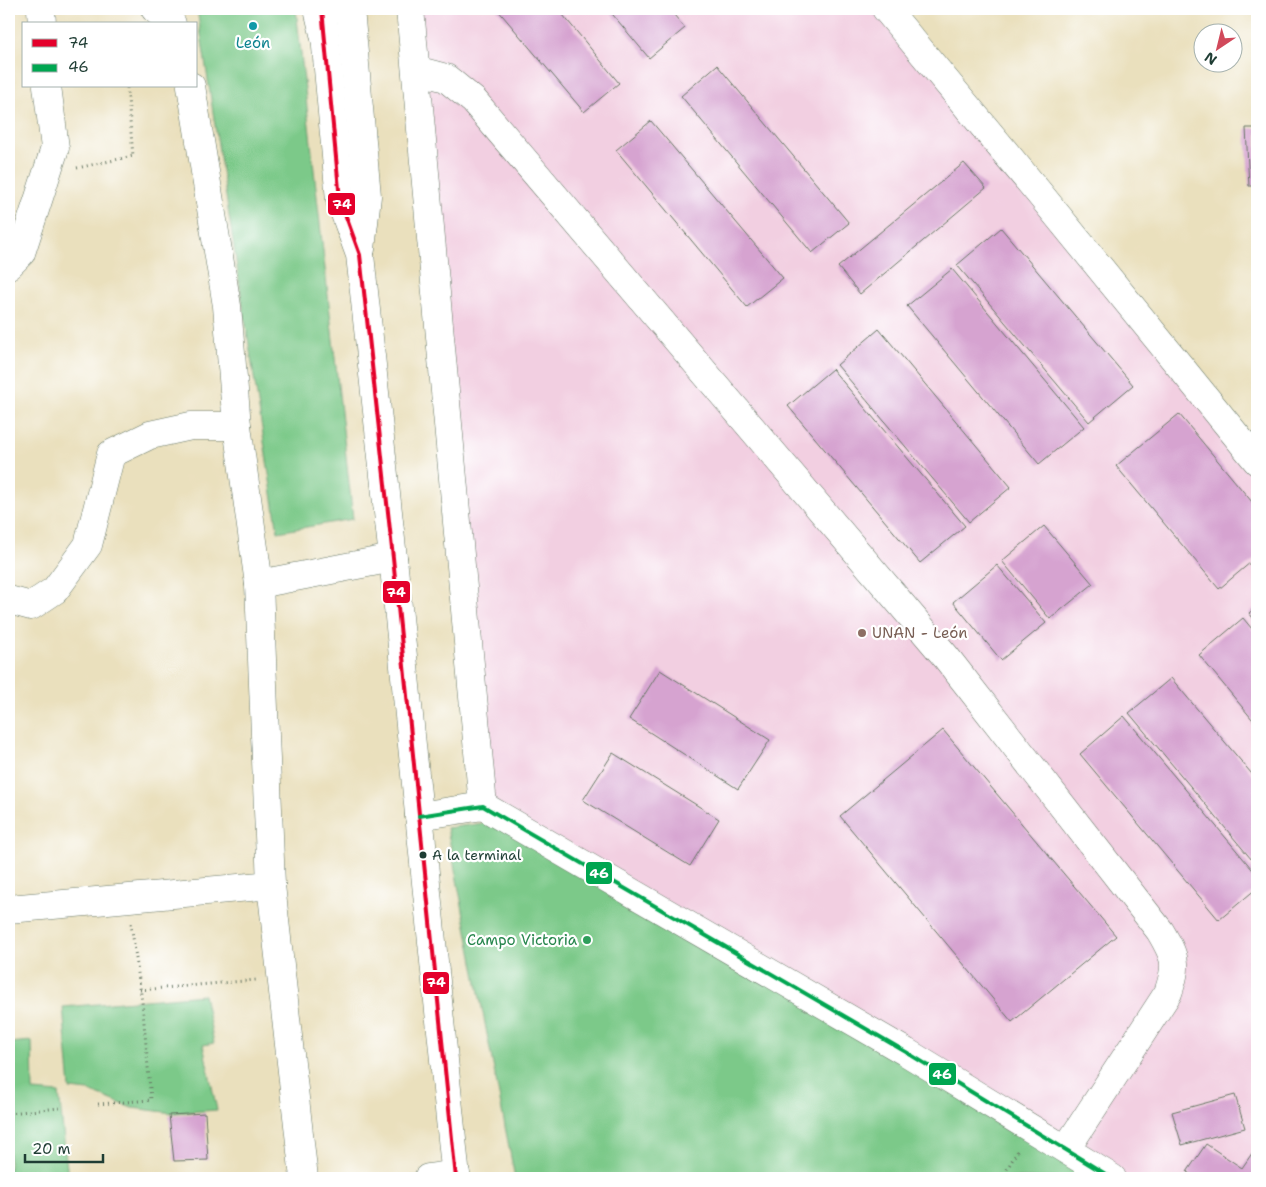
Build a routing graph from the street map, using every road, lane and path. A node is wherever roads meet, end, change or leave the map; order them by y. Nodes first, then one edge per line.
1 (41, 9) edge
2 (155, 9) edge
3 (318, 9) edge
4 (322, 9) edge
5 (350, 9) edge
6 (410, 9) edge
7 (886, 9) edge
8 (42, 22) edge
9 (170, 22) edge
10 (325, 38) junction
11 (416, 70) junction
12 (48, 88) edge
13 (127, 88) edge
14 (191, 88) edge
15 (47, 175) junction
16 (360, 255) junction
17 (9, 264) edge
18 (237, 426) junction
19 (1257, 461) edge
20 (393, 558) junction
21 (259, 584) junction
22 (9, 600) edge
23 (483, 806) junction
24 (419, 816) junction
25 (271, 885) junction
26 (127, 898) junction
27 (9, 909) edge
28 (281, 978) junction
29 (140, 990) junction
30 (98, 1104) dead end
31 (60, 1108) dead end
32 (9, 1113) edge
33 (1066, 1149) junction
34 (456, 1176) edge
35 (304, 1178) edge
36 (428, 1178) edge
37 (1112, 1178) edge

1 - 8 main road
2 - 9 main road
3 - 10 main road
4 - 10 main road
5 - 16 main road
6 - 11 main road
7 - 19 main road
10 - 16 main road
11 - 23 main road
11 - 33 main road
12 - 15 main road
13 - 15 path
14 - 18 main road
15 - 17 main road
16 - 20 main road
18 - 21 main road
18 - 22 main road
20 - 21 main road
20 - 24 main road
21 - 25 main road
23 - 24 main road
23 - 33 main road
24 - 34 main road
25 - 26 main road
25 - 28 main road
26 - 27 main road
26 - 29 path
28 - 29 path
28 - 35 main road
29 - 30 path
31 - 32 path
33 - 37 main road
34 - 36 main road

